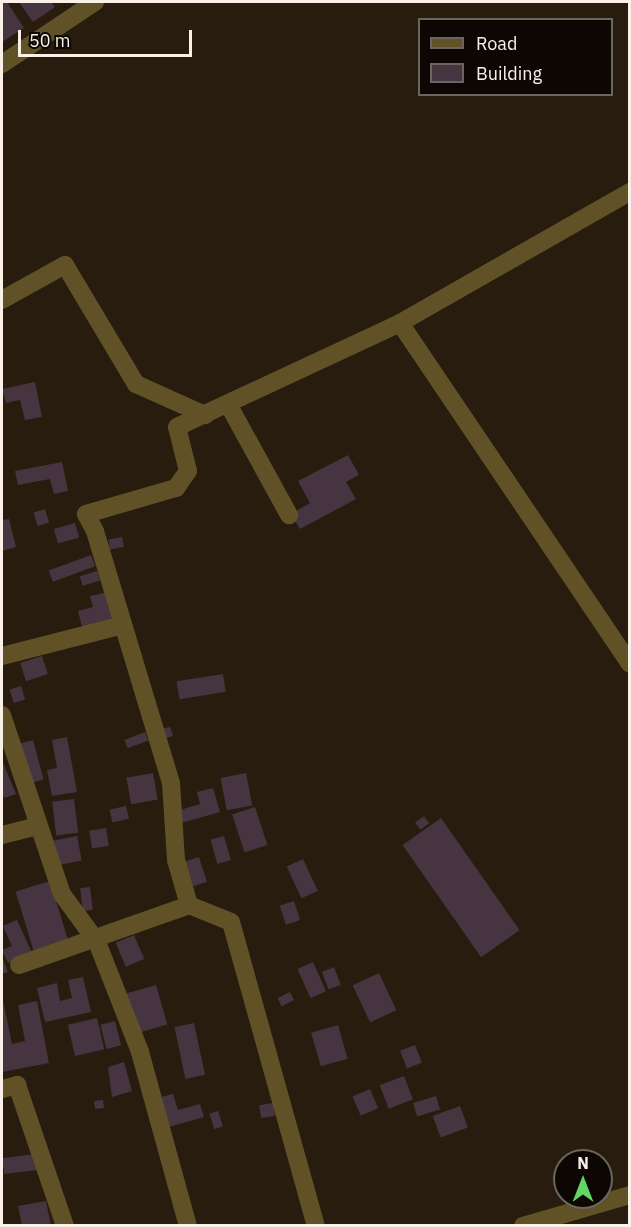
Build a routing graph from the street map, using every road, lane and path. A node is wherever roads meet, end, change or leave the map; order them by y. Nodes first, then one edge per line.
1 (95, 2) edge
2 (2, 64) edge
3 (630, 192) edge
4 (2, 300) edge
5 (400, 323) junction
6 (228, 404) junction
7 (205, 415) junction
8 (289, 515) dead end
9 (123, 625) junction
10 (2, 656) edge
11 (630, 664) edge
12 (2, 715) edge
13 (38, 826) junction
14 (2, 835) edge
15 (189, 905) junction
16 (95, 938) junction
17 (19, 965) dead end
18 (2, 1089) edge
19 (630, 1194) edge
20 (65, 1226) edge
21 (188, 1226) edge
22 (316, 1226) edge
23 (523, 1226) edge

1 - 2 street
3 - 5 street
4 - 7 street
5 - 6 street
5 - 11 street
6 - 7 street
6 - 8 street
7 - 9 street
9 - 10 street
9 - 15 street
12 - 13 street
13 - 14 street
13 - 16 street
15 - 16 street
15 - 22 street
16 - 17 street
16 - 21 street
18 - 20 street
19 - 23 street

